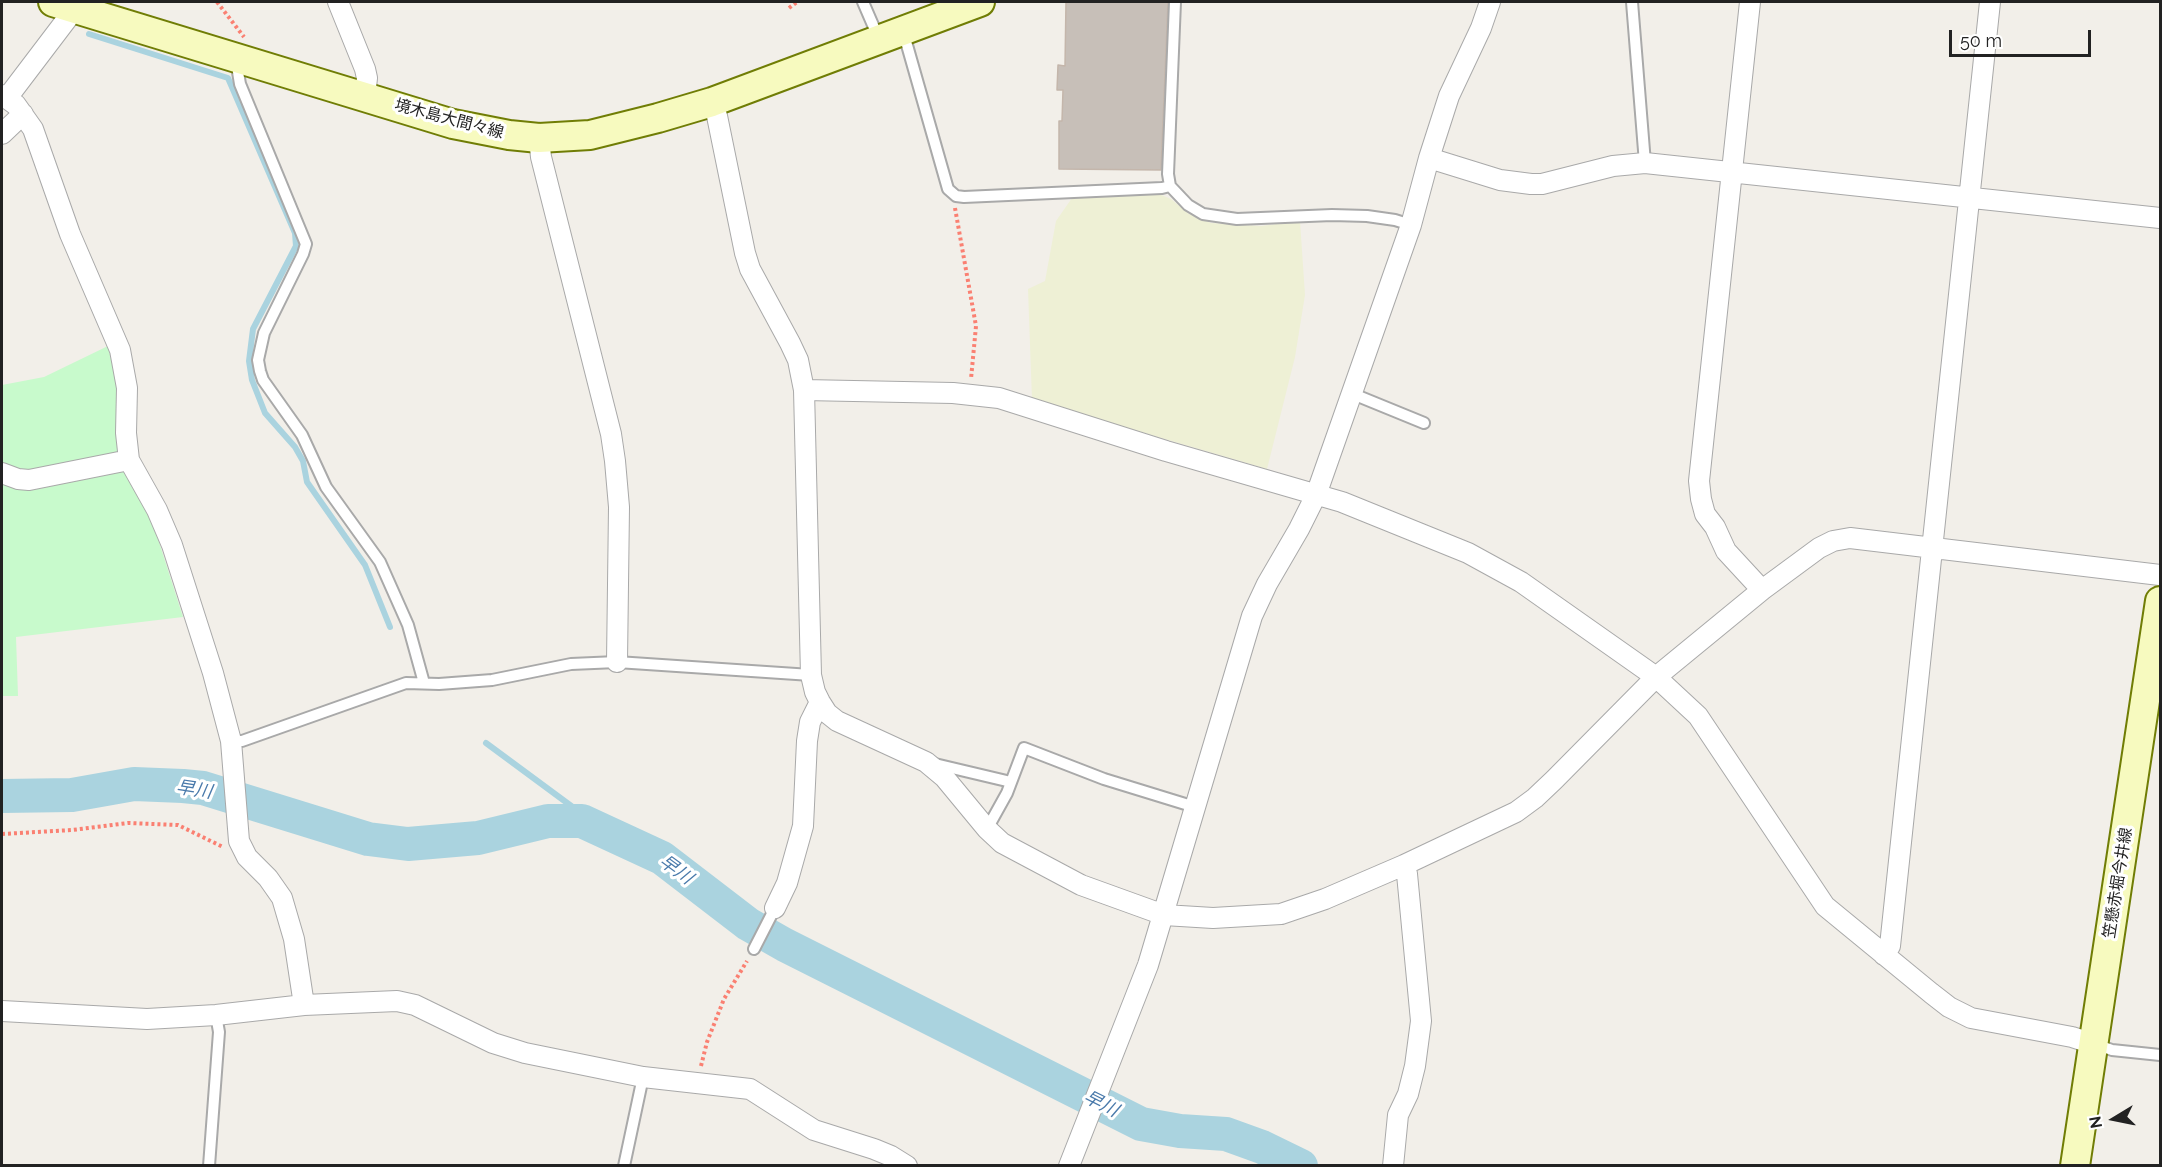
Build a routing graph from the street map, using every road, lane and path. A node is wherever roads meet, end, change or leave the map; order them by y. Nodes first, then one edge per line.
1 (217, 2) edge
2 (338, 2) edge
3 (797, 2) edge
4 (863, 2) edge
5 (980, 2) edge
6 (1175, 2) edge
7 (1491, 2) edge
8 (1632, 2) edge
9 (1750, 2) edge
10 (1990, 2) edge
11 (64, 3) edge
12 (789, 8) dead end
13 (891, 35) junction
14 (246, 61) junction
15 (365, 96) junction
16 (4, 97) edge
17 (712, 102) junction
18 (23, 114) junction
19 (2, 134) edge
20 (539, 138) junction
21 (1429, 158) junction
22 (1645, 163) junction
23 (1732, 171) junction
24 (1170, 186) junction
25 (956, 196) junction
26 (1968, 196) junction
27 (2160, 218) edge
28 (1410, 225) junction
29 (804, 390) junction
30 (1353, 394) junction
31 (971, 395) junction
32 (1424, 423) dead end
33 (129, 460) junction
34 (2, 474) edge
35 (1316, 495) junction
36 (1932, 548) junction
37 (2160, 575) edge
38 (1762, 590) junction
39 (2160, 601) edge
40 (617, 662) junction
41 (811, 675) junction
42 (1656, 677) junction
43 (424, 683) junction
44 (820, 702) junction
45 (231, 741) junction
46 (926, 762) junction
47 (1011, 782) junction
48 (1195, 807) junction
49 (987, 829) junction
50 (2, 834) edge
51 (227, 850) dead end
52 (1404, 865) junction
53 (776, 908) joint
54 (1164, 915) junction
55 (754, 949) joint
56 (1884, 955) junction
57 (304, 1005) junction
58 (2, 1011) edge
59 (216, 1015) junction
60 (2094, 1044) junction
61 (2160, 1055) edge
62 (643, 1077) junction
63 (697, 1084) junction
64 (209, 1166) edge
65 (624, 1166) edge
66 (907, 1166) edge
67 (1069, 1166) edge
68 (1393, 1166) edge
69 (2075, 1166) edge

1 - 14 path
2 - 15 street
3 - 12 path
4 - 13 lane
5 - 13 main road, 境木島大間々線
6 - 24 lane
7 - 21 street
8 - 22 lane
9 - 23 street
10 - 26 street
11 - 14 main road, 境木島大間々線
11 - 16 street
13 - 17 main road, 境木島大間々線
13 - 25 lane
14 - 15 main road, 境木島大間々線
14 - 43 lane
15 - 20 main road, 境木島大間々線
16 - 18 street
17 - 20 main road, 境木島大間々線
17 - 29 street
18 - 19 street
18 - 33 street
20 - 40 street
21 - 22 street
21 - 28 street
22 - 23 street
23 - 26 street
23 - 38 street
24 - 25 lane
24 - 28 lane
25 - 31 path
26 - 27 street
26 - 36 street
28 - 30 street
29 - 31 street
29 - 41 street
30 - 32 lane
30 - 35 street
31 - 35 street
33 - 34 street
33 - 45 street
35 - 42 street
35 - 48 street
36 - 37 street
36 - 38 street
36 - 56 street
38 - 42 street
39 - 60 main road, 笠懸赤堀今井線
40 - 41 lane
40 - 43 lane
41 - 44 street
42 - 52 street
42 - 56 street
43 - 45 lane
44 - 46 street
44 - 53 street
45 - 57 street
46 - 47 lane
46 - 49 street
47 - 48 lane
47 - 49 lane
48 - 54 street
49 - 54 street
50 - 51 path
52 - 54 street
52 - 68 street
53 - 55 lane
54 - 67 street
55 - 63 path
56 - 60 street
57 - 59 street
57 - 62 street
58 - 59 street
59 - 64 lane
60 - 61 lane
60 - 69 main road, 笠懸赤堀今井線
62 - 63 street
62 - 65 lane
63 - 66 street

